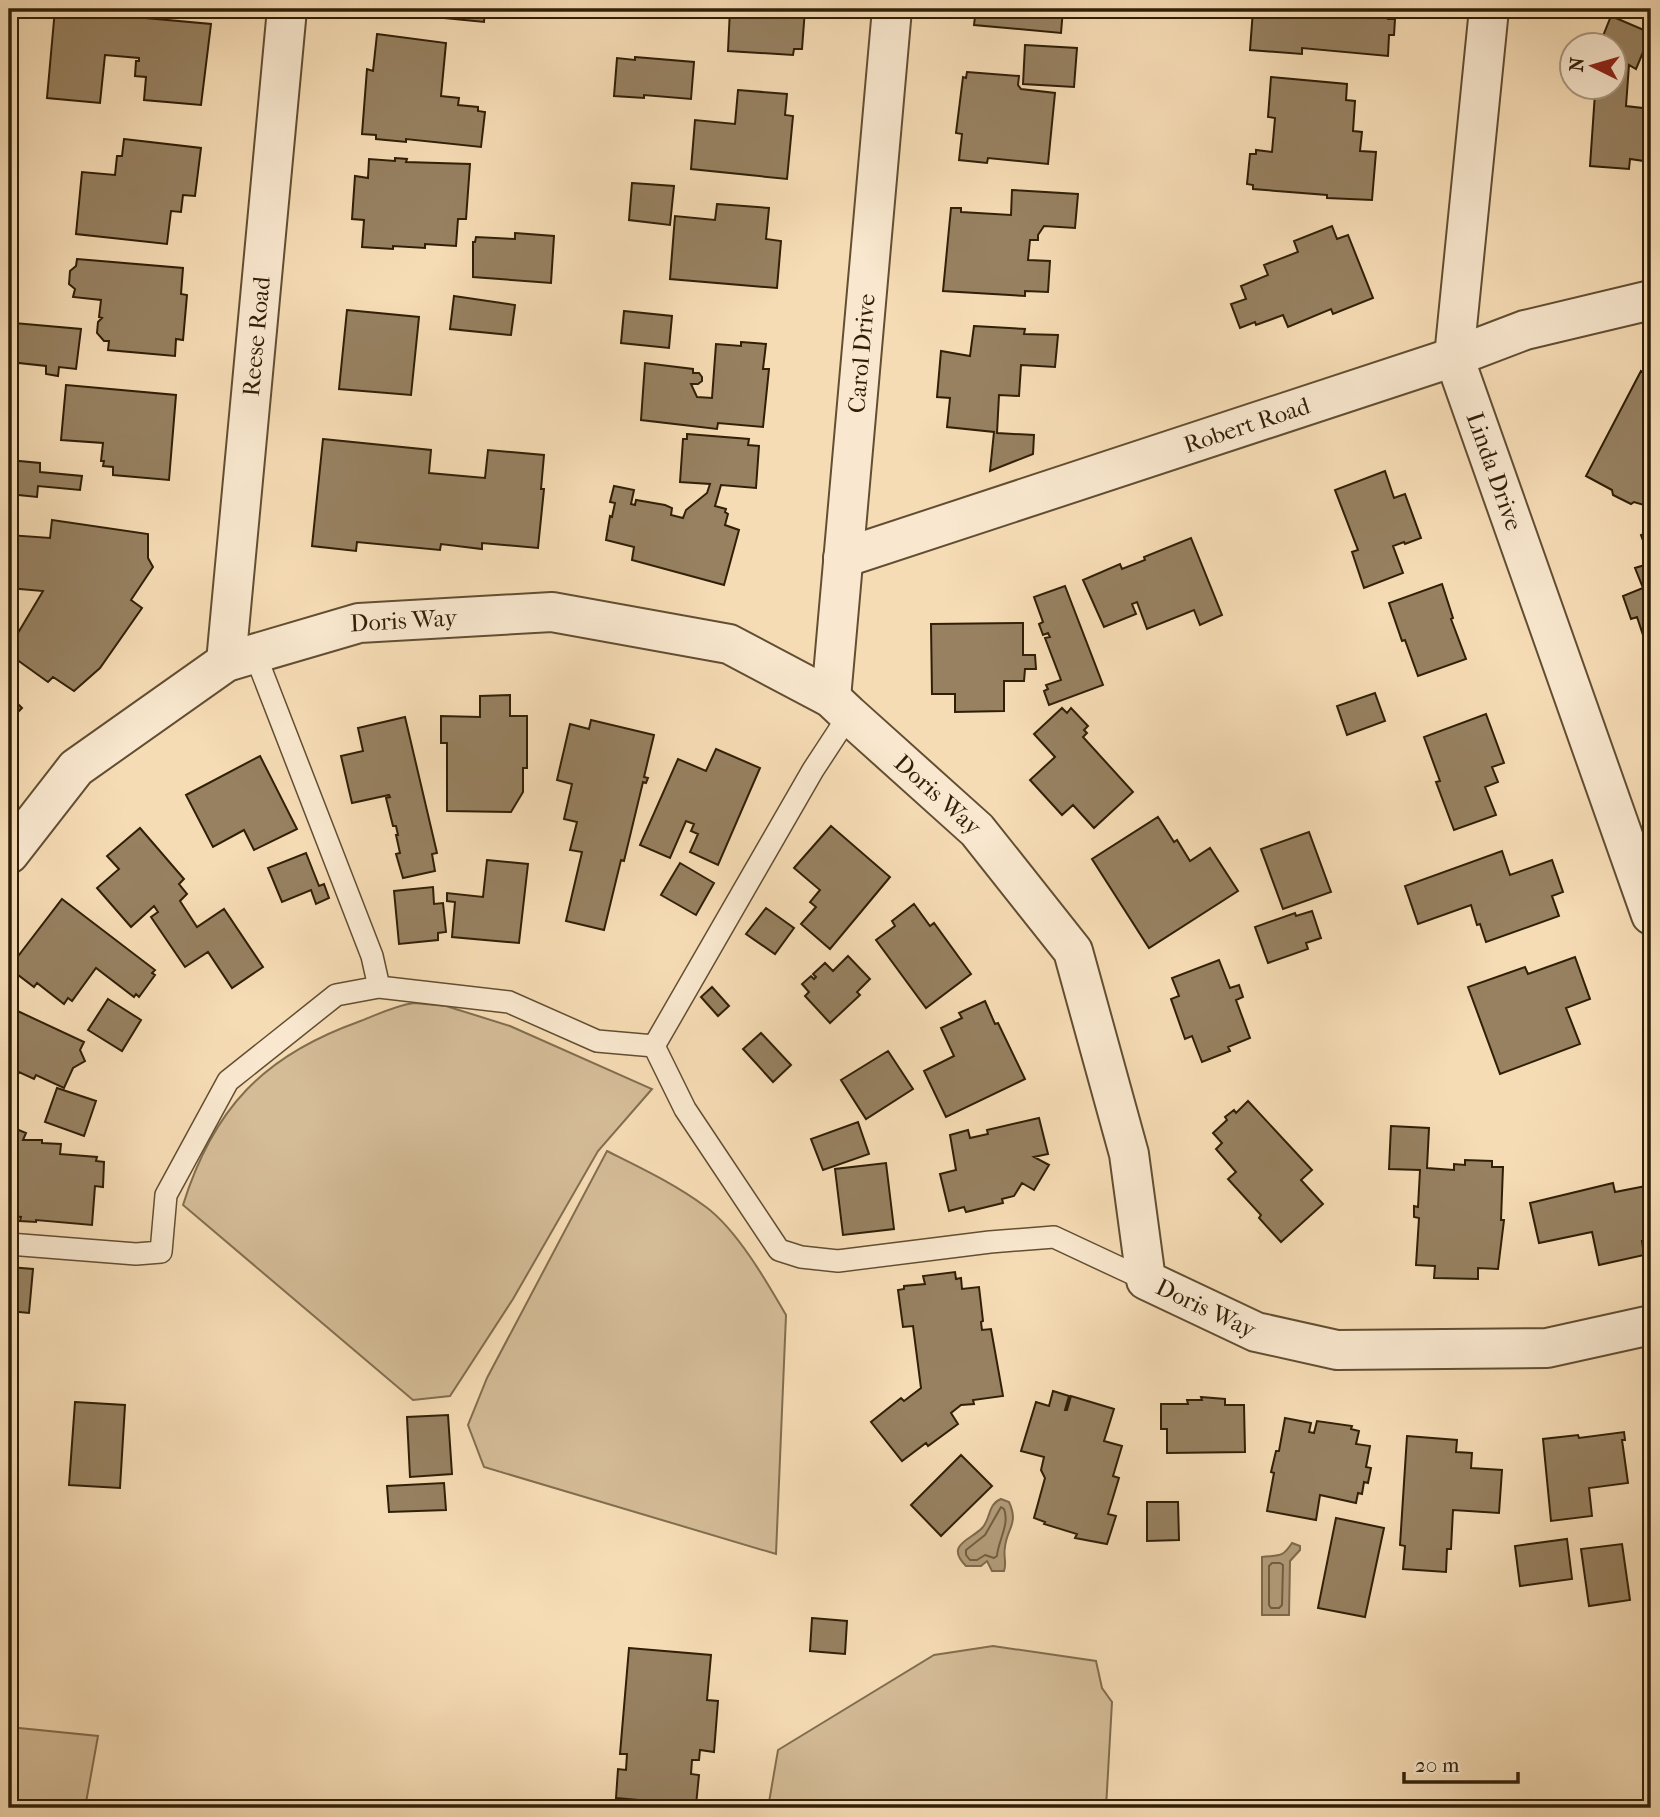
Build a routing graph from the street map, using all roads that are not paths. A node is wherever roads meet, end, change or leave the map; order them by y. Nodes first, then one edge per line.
1 (287, 9) edge
2 (892, 9) edge
3 (1489, 9) edge
4 (1651, 300) edge
5 (1454, 358) junction
6 (843, 558) junction
7 (241, 658) junction
8 (840, 706) junction
9 (9, 854) edge
10 (1651, 915) edge
11 (379, 987) junction
12 (654, 1046) junction
13 (9, 1244) edge
14 (1146, 1280) junction
15 (1651, 1325) edge

1 - 7 street, Reese Road
2 - 6 street, Carol Drive
3 - 5 street, Linda Drive
4 - 5 street, Robert Road
5 - 6 street, Robert Road
5 - 10 street, Linda Drive
6 - 8 street, Carol Drive
7 - 8 street, Doris Way
7 - 9 street, Doris Way
7 - 11 lane
8 - 12 lane
8 - 14 street, Doris Way
11 - 12 lane
11 - 13 lane
12 - 14 lane
14 - 15 street, Doris Way

